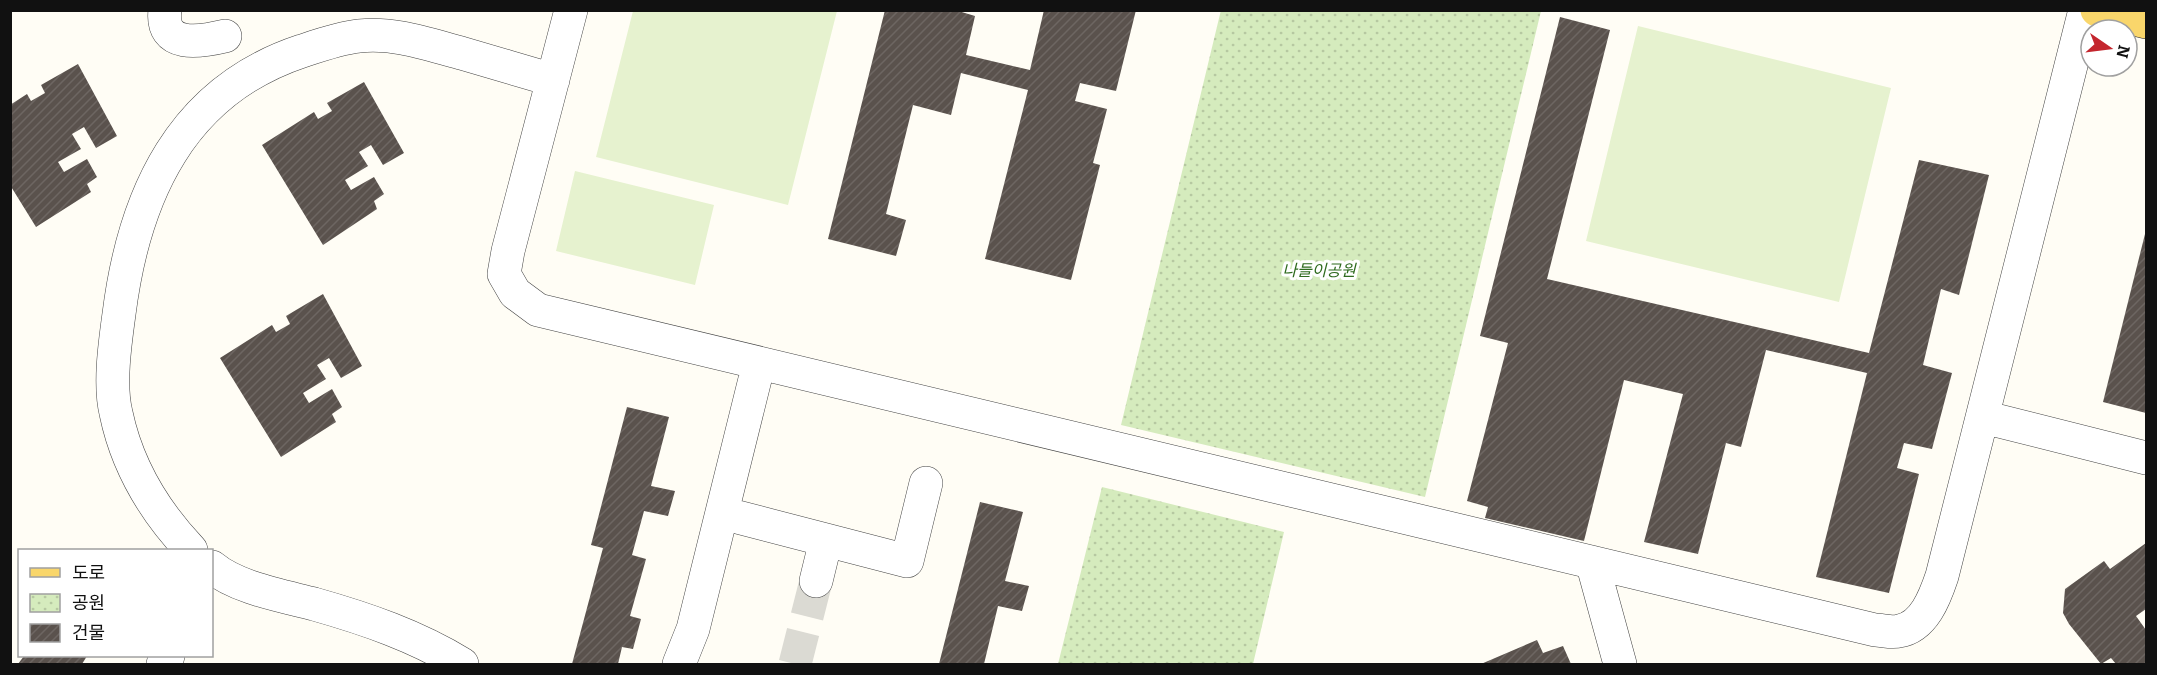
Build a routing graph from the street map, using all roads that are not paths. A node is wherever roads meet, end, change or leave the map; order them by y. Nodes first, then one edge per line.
1 (165, 10) edge
2 (571, 10) edge
3 (2085, 10) edge
4 (2097, 10) edge
5 (2146, 22) edge
6 (225, 23) edge
7 (256, 72) junction
8 (553, 80) junction
9 (759, 363) junction
10 (1983, 417) junction
11 (2146, 458) edge
12 (926, 483) dead end
13 (722, 513) junction
14 (826, 540) junction
15 (191, 549) edge
16 (1592, 562) junction
17 (213, 569) edge
18 (816, 581) tunnel mouth
19 (462, 664) edge
20 (679, 664) edge
21 (1620, 664) edge

1 - 6 street
2 - 8 street
3 - 10 street
4 - 5 main road
6 - 7 street
7 - 8 street
7 - 15 street
8 - 9 street
9 - 13 street
9 - 16 street
10 - 11 street
10 - 16 street
12 - 14 street
13 - 14 street
13 - 20 street
14 - 18 street
16 - 21 street
17 - 19 street

